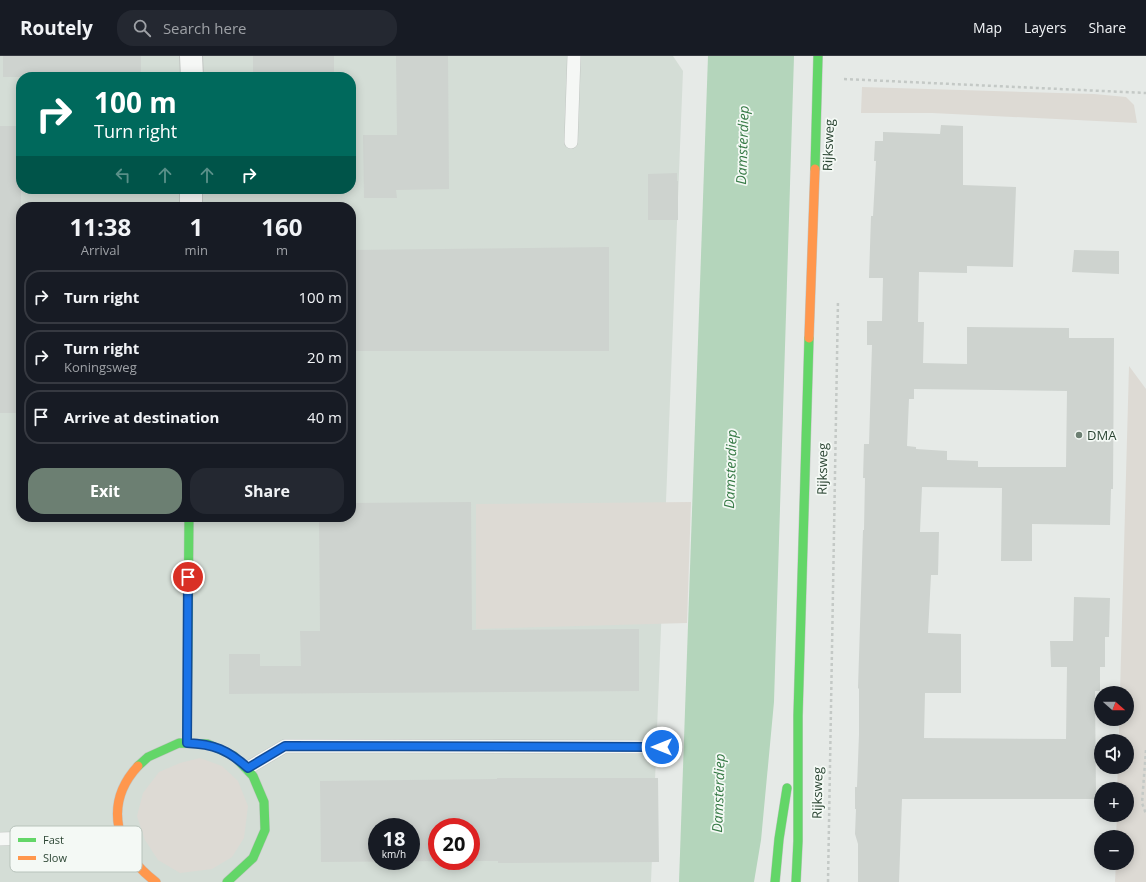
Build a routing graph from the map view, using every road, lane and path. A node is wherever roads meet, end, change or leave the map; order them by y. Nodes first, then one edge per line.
1 (191, 56) edge
2 (574, 56) edge
3 (818, 56) edge
4 (844, 71) dead end
5 (192, 72) edge
6 (844, 79) junction
7 (843, 87) dead end
8 (1146, 93) edge
9 (571, 142) dead end
10 (838, 299) dead end
11 (189, 522) edge
12 (798, 716) junction
13 (187, 743) junction
14 (662, 747) dead end
15 (1146, 750) edge
16 (248, 768) junction
17 (1146, 814) edge
18 (119, 826) edge
19 (0, 839) edge
20 (10, 839) edge
21 (142, 872) edge
22 (156, 882) edge
23 (227, 882) edge
24 (775, 882) edge
25 (796, 882) edge
26 (828, 882) edge

1 - 5 street
2 - 9 lane
3 - 12 main road, Rijksweg
4 - 6 path
6 - 7 path
6 - 8 path
10 - 26 path, Rijksweg
11 - 13 main road
12 - 24 main road, Rijksweg
12 - 25 main road, Rijksweg
13 - 16 main road
13 - 18 main road
14 - 16 lane
15 - 17 path
16 - 23 main road
19 - 20 lane
21 - 22 main road

